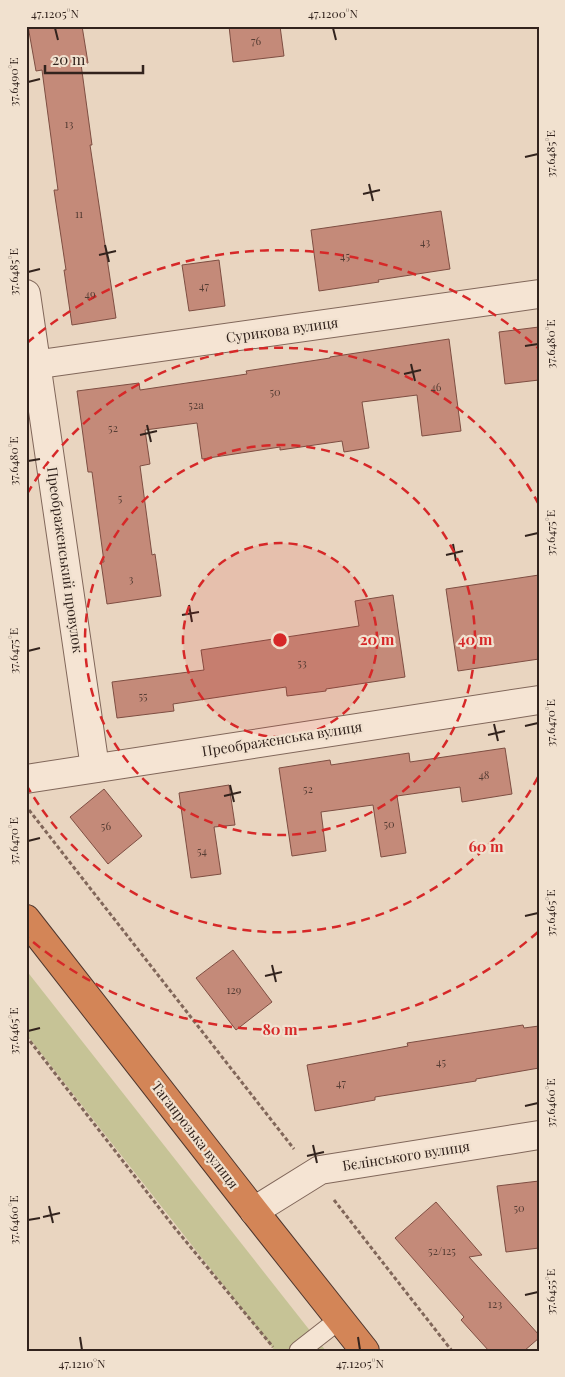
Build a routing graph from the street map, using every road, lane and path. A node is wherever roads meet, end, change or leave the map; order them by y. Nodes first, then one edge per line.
1 (26, 294) edge
2 (539, 294) edge
3 (31, 365) edge
4 (539, 700) edge
5 (95, 768) junction
6 (26, 779) edge
7 (26, 806) edge
8 (26, 918) edge
9 (26, 1036) edge
10 (539, 1136) edge
11 (314, 1174) junction
12 (254, 1211) junction
13 (340, 1319) junction
14 (275, 1351) edge
15 (299, 1351) edge
16 (365, 1351) edge
17 (452, 1351) edge

1 - 3 street, Преображенський провулок
2 - 3 street, Сурикова вулиця
3 - 5 street, Преображенський провулок
4 - 5 street, Преображенська вулиця
5 - 6 street, Преображенська вулиця
7 - 11 path
8 - 12 highway, Таганрозька вулиця
9 - 14 path
10 - 11 street, Бєлінського вулиця
11 - 12 street, Бєлінського вулиця
11 - 17 path
12 - 13 highway, Таганрозька вулиця
13 - 15 lane
13 - 16 highway, Таганрозька вулиця

